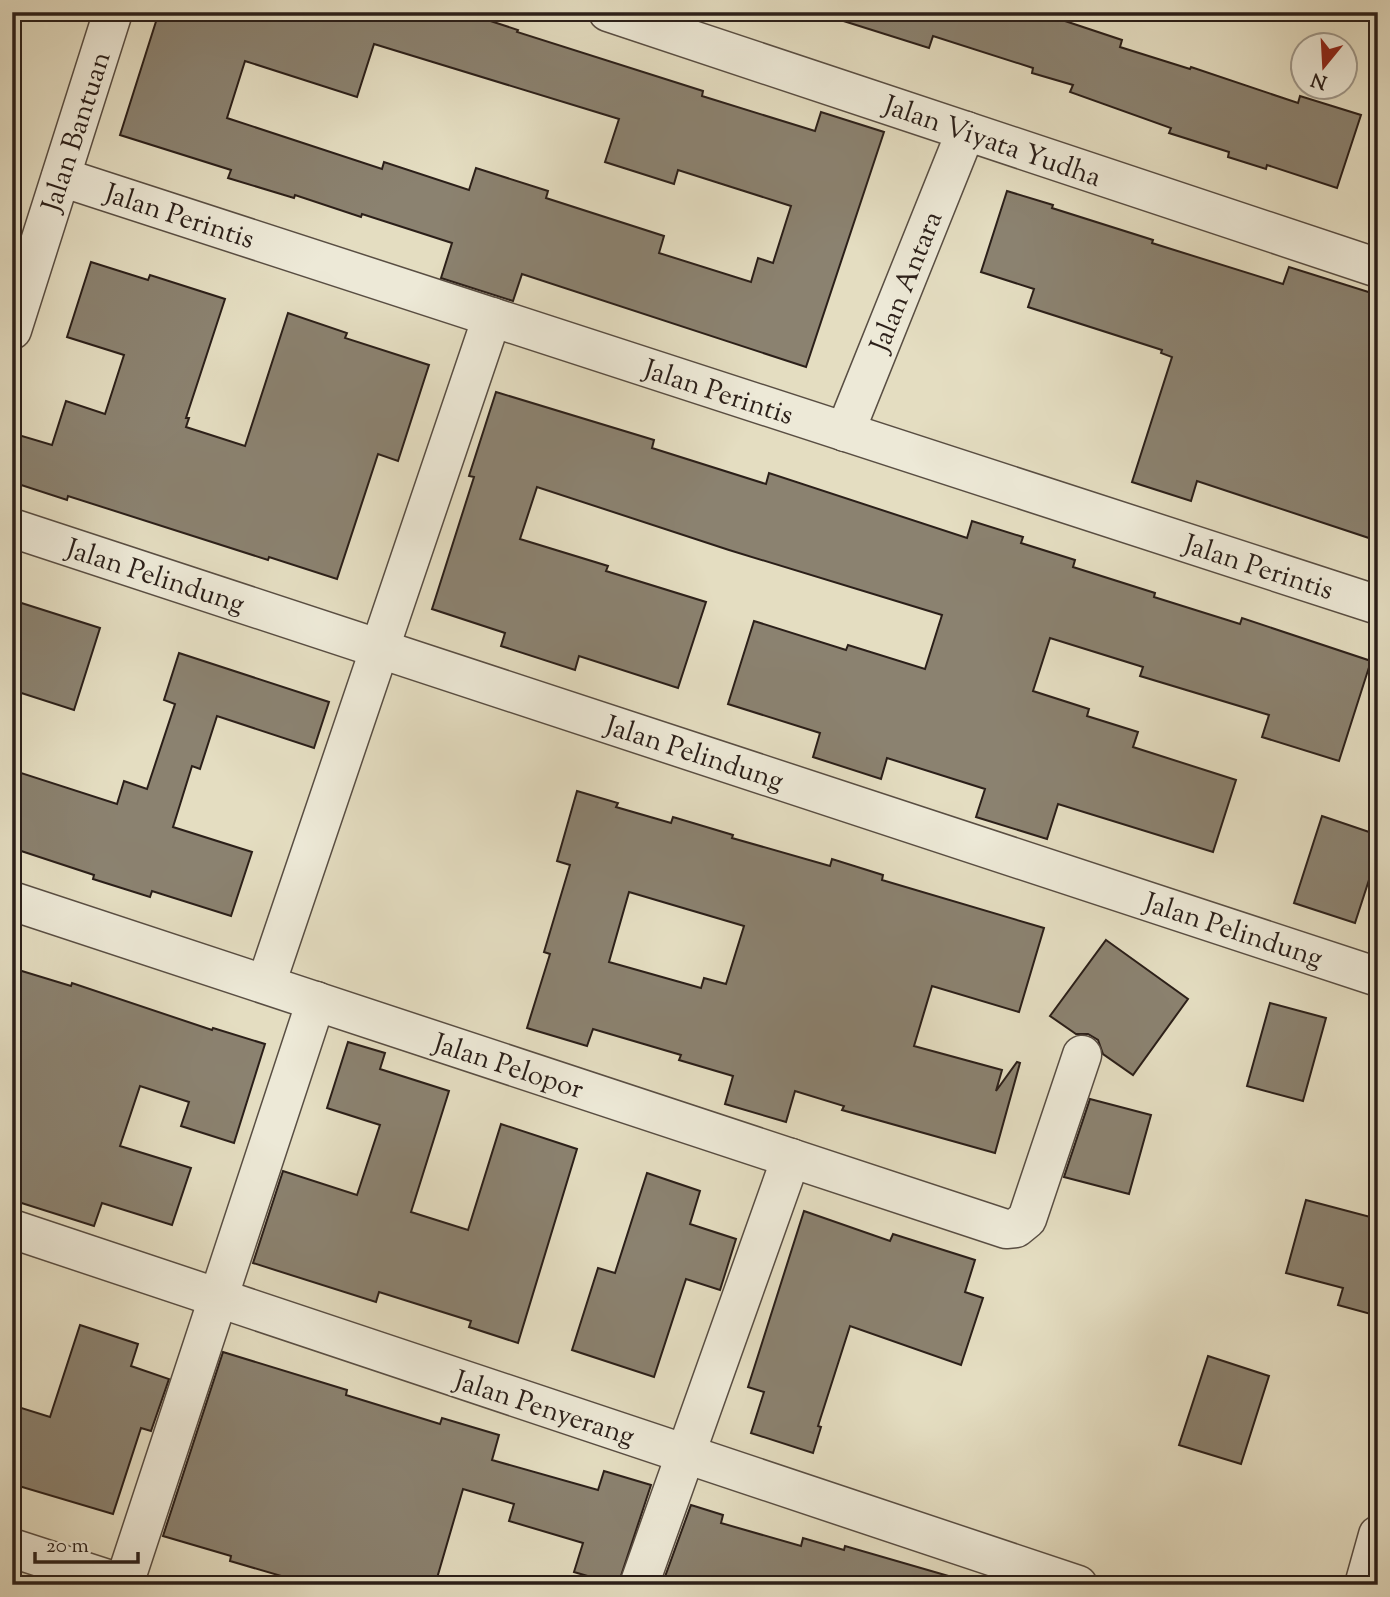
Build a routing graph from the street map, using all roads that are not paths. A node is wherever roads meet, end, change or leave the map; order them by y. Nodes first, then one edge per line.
1 (113, 12) edge
2 (608, 12) edge
3 (966, 131) junction
4 (61, 177) junction
5 (1378, 268) edge
6 (492, 317) junction
7 (12, 330) edge
8 (845, 432) junction
9 (12, 528) edge
10 (1378, 605) edge
11 (380, 649) junction
12 (12, 901) edge
13 (1378, 976) edge
14 (266, 984) junction
15 (316, 1001) junction
16 (1082, 1055) dead end
17 (791, 1158) junction
18 (12, 1229) edge
19 (217, 1298) junction
20 (686, 1454) junction
21 (1378, 1535) edge
22 (12, 1548) edge
23 (125, 1584) edge
24 (639, 1585) edge
25 (1078, 1585) edge
26 (1364, 1585) edge

1 - 4 street, Jalan Bantuan
2 - 3 street, Jalan Viyata Yudha
3 - 5 street, Jalan Viyata Yudha
3 - 8 street, Jalan Antara
4 - 6 street, Jalan Perintis
4 - 7 street, Jalan Bantuan
6 - 8 street, Jalan Perintis
6 - 11 street
8 - 10 street, Jalan Perintis
9 - 11 street, Jalan Pelindung
11 - 13 street, Jalan Pelindung
11 - 14 street
12 - 14 street, Jalan Pelopor
14 - 15 street, Jalan Pelopor
15 - 17 street, Jalan Pelopor
15 - 19 street
16 - 17 street, Jalan Pelopor
17 - 20 street
18 - 19 street, Jalan Penyerang
19 - 20 street, Jalan Penyerang
19 - 23 street
20 - 24 street
20 - 25 street, Jalan Penyerang
21 - 26 street
22 - 23 street

